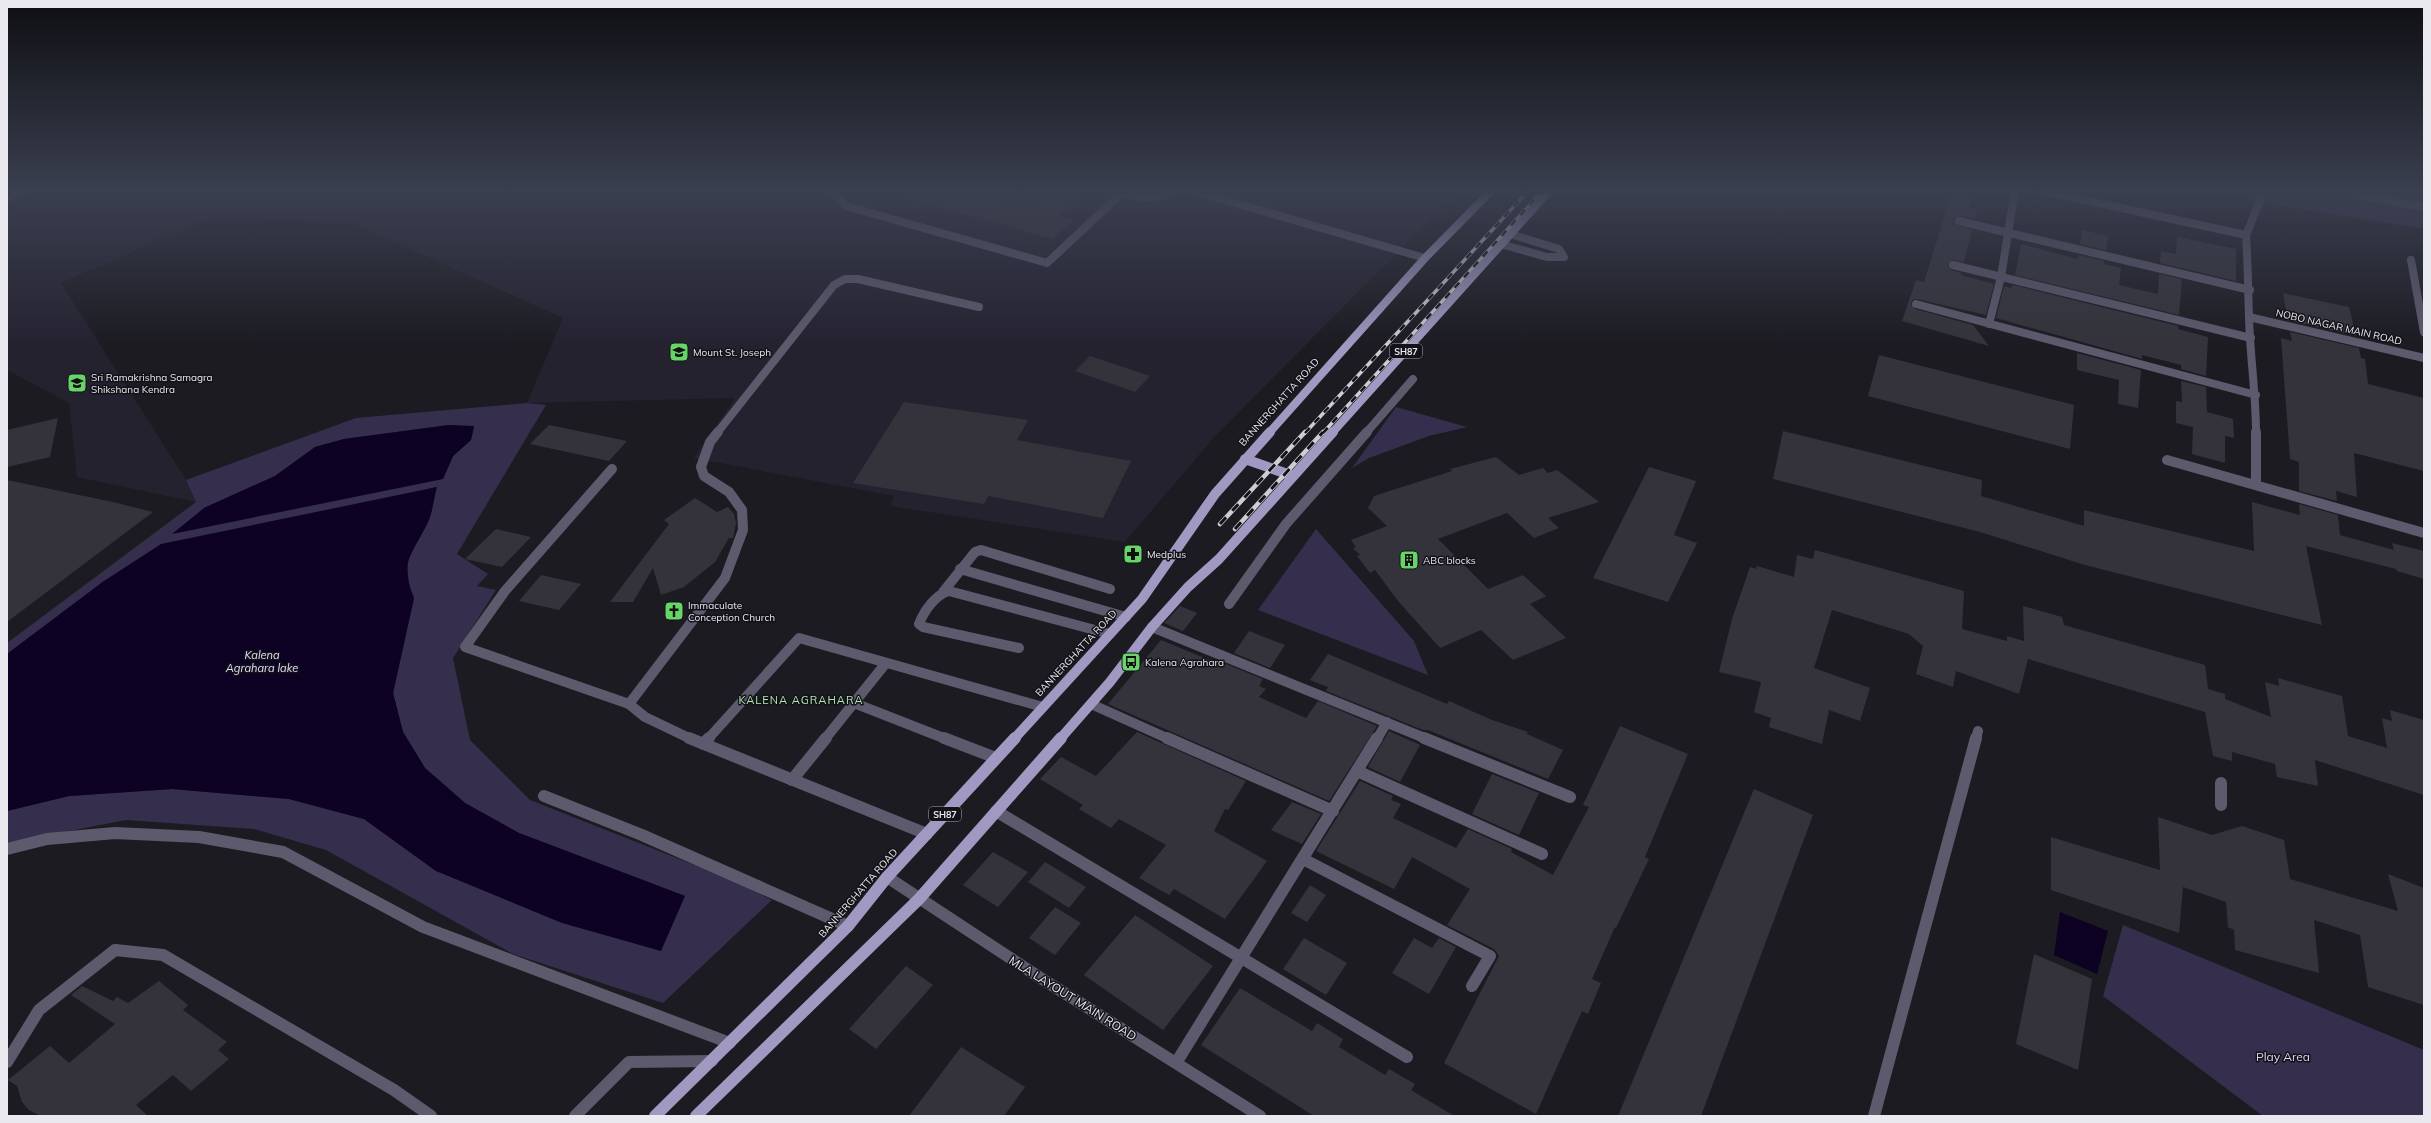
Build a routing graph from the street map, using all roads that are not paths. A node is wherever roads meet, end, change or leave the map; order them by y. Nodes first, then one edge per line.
1 (971, 241) edge
2 (1068, 241) edge
3 (1368, 241) edge
4 (1441, 241) edge
5 (1503, 241) edge
6 (1534, 241) edge
7 (2007, 241) edge
8 (2040, 241) edge
9 (2246, 241) edge
10 (1501, 244) junction
11 (1425, 258) junction
12 (2411, 260) dead end
13 (1953, 265) dead end
14 (2001, 277) junction
15 (2250, 290) junction
16 (1916, 304) dead end
17 (979, 307) dead end
18 (2249, 317) junction
19 (1989, 324) junction
20 (2424, 332) edge
21 (2251, 338) junction
22 (2424, 358) edge
23 (1413, 379) dead end
24 (2256, 395) junction
25 (1245, 459) junction
26 (2167, 460) dead end
27 (612, 469) dead end
28 (1293, 476) junction
29 (2256, 486) junction
30 (2424, 533) edge
31 (960, 569) junction
32 (1110, 589) dead end
33 (943, 592) junction
34 (1229, 604) dead end
35 (1126, 617) junction
36 (1152, 627) junction
37 (1110, 634) junction
38 (1019, 648) dead end
39 (886, 663) junction
40 (854, 703) junction
41 (629, 704) junction
42 (1091, 704) junction
43 (1043, 707) junction
44 (1387, 722) junction
45 (1978, 731) dead end
46 (703, 744) junction
47 (996, 758) junction
48 (1357, 771) junction
49 (792, 780) junction
50 (2221, 783) dead end
51 (544, 796) dead end
52 (1570, 797) dead end
53 (2221, 805) dead end
54 (996, 811) junction
55 (1332, 811) junction
56 (927, 834) junction
57 (7, 849) edge
58 (1542, 854) dead end
59 (1303, 859) junction
60 (887, 877) junction
61 (919, 899) junction
62 (848, 926) junction
63 (1243, 957) junction
64 (1472, 986) dead end
65 (730, 1043) junction
66 (1407, 1057) dead end
67 (712, 1061) junction
68 (7, 1062) edge
69 (1176, 1063) junction
70 (662, 1114) edge
71 (431, 1116) edge
72 (575, 1116) edge
73 (696, 1116) edge
74 (1260, 1116) edge
75 (1874, 1116) edge

1 - 2 street
3 - 11 street
4 - 11 main road, BANNERGHATTA ROAD / SH87
5 - 10 main road, SH87
6 - 10 street
7 - 14 street
8 - 15 street
9 - 15 street
10 - 28 main road, SH87
11 - 25 main road, BANNERGHATTA ROAD / SH87
12 - 20 street
13 - 14 street
14 - 19 street
14 - 21 street
15 - 18 street
16 - 19 street
17 - 41 street
18 - 21 street
18 - 22 street, NOBO NAGAR MAIN ROAD
19 - 24 street
21 - 24 street
23 - 34 street
24 - 29 street
25 - 28 main road
25 - 35 main road, BANNERGHATTA ROAD / SH87
26 - 29 street
27 - 41 street
28 - 36 main road, SH87
29 - 30 street
31 - 32 street
31 - 33 street
31 - 35 street
33 - 37 street
33 - 38 street
35 - 37 main road, BANNERGHATTA ROAD / SH87
36 - 42 main road
36 - 44 street
37 - 43 main road, BANNERGHATTA ROAD / SH87
39 - 40 street
39 - 43 street
39 - 46 street
40 - 47 street
40 - 49 street
41 - 46 street
42 - 54 main road
42 - 55 street
43 - 47 main road, BANNERGHATTA ROAD / SH87
44 - 48 street
44 - 52 street
45 - 75 street
46 - 49 street
47 - 56 main road, BANNERGHATTA ROAD / SH87
48 - 55 street
48 - 58 street
49 - 56 street
50 - 53 street
51 - 62 street
54 - 61 main road
54 - 63 street
55 - 59 street
56 - 60 main road, BANNERGHATTA ROAD / SH87
57 - 65 street
59 - 63 street
59 - 64 street
60 - 61 street, MLA LAYOUT MAIN ROAD
60 - 62 main road, BANNERGHATTA ROAD / SH87
61 - 69 street, MLA LAYOUT MAIN ROAD
61 - 73 main road
62 - 65 main road, BANNERGHATTA ROAD / SH87
63 - 66 street
63 - 69 street
65 - 67 main road, BANNERGHATTA ROAD / SH87
67 - 70 main road, BANNERGHATTA ROAD / SH87
67 - 72 street
68 - 71 street
69 - 74 street, MLA LAYOUT MAIN ROAD

